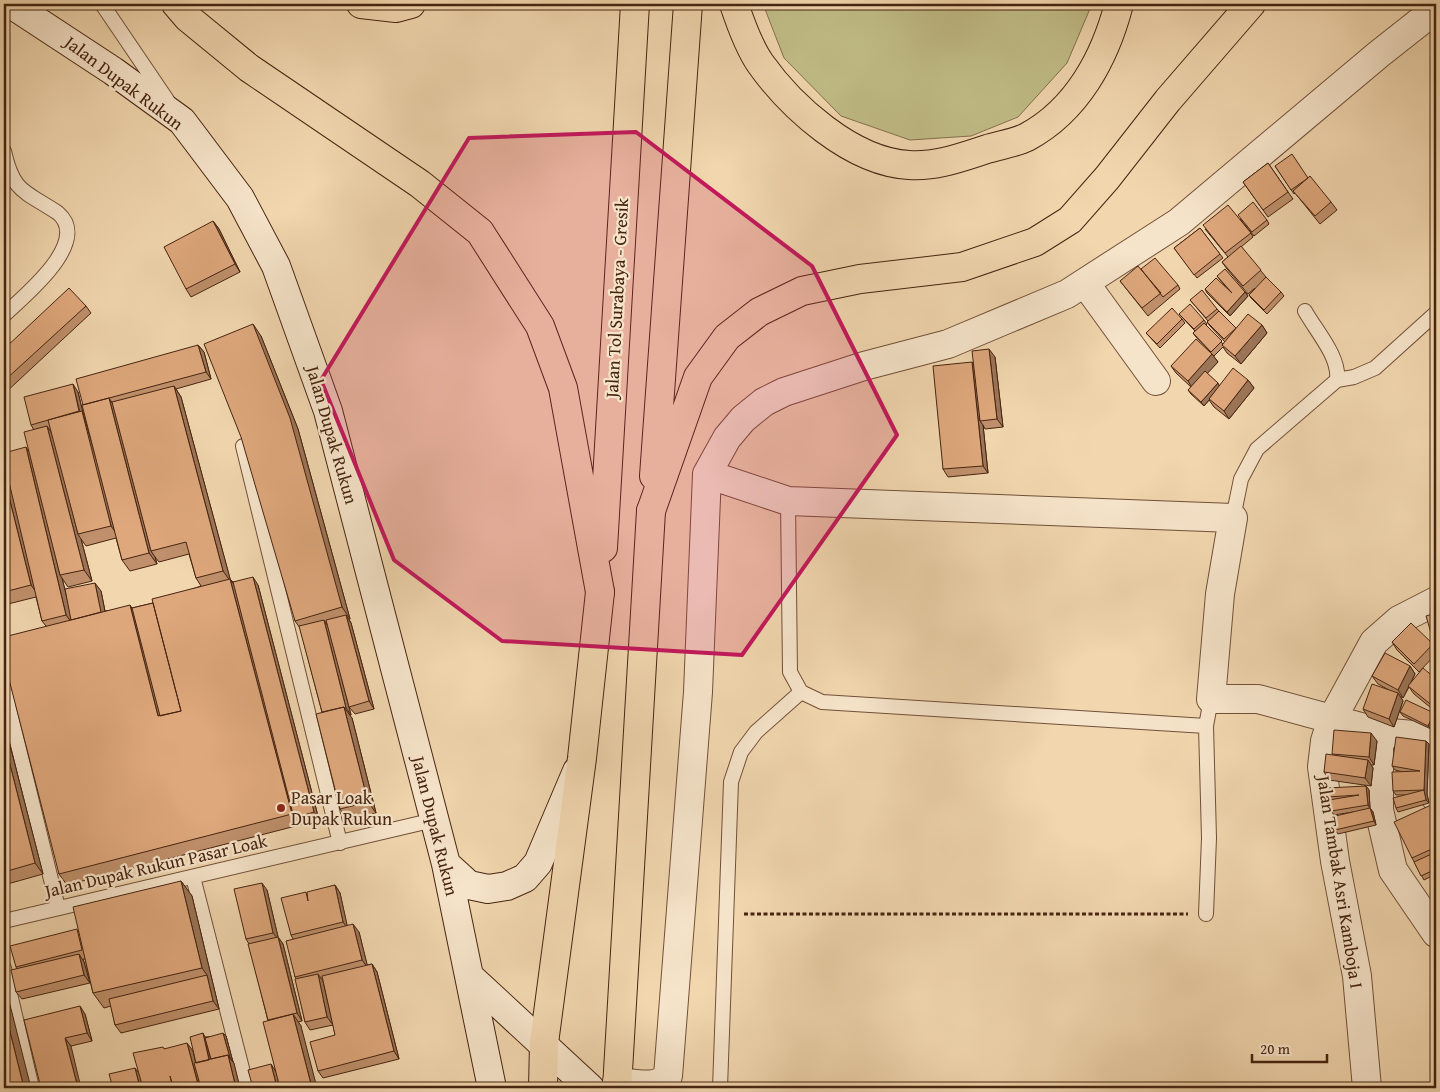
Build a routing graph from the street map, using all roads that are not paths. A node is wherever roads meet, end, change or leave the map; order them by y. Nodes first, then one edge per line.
1 (11, 4) edge
2 (102, 4) edge
3 (176, 4) edge
4 (361, 4) edge
5 (411, 4) edge
6 (635, 4) edge
7 (688, 4) edge
8 (734, 4) edge
9 (1119, 4) edge
10 (1250, 4) edge
11 (1436, 10) edge
12 (182, 121) junction
13 (4, 150) edge
14 (1084, 282) junction
15 (1305, 311) dead end
16 (1436, 313) edge
17 (4, 315) edge
18 (1337, 380) junction
19 (1156, 382) dead end
20 (243, 446) edge
21 (707, 474) junction
22 (788, 501) junction
23 (651, 511) junction
24 (1233, 518) junction
25 (600, 592) junction
26 (1436, 601) edge
27 (4, 688) edge
28 (802, 692) junction
29 (1211, 699) junction
30 (1332, 719) junction
31 (1206, 726) junction
32 (1379, 732) junction
33 (1433, 738) edge
34 (582, 758) junction
35 (1436, 798) edge
36 (434, 820) junction
37 (340, 843) junction
38 (446, 864) junction
39 (193, 876) junction
40 (58, 908) junction
41 (1206, 914) road end
42 (4, 921) edge
43 (1436, 933) edge
44 (4, 968) edge
45 (469, 976) junction
46 (544, 1043) junction
47 (617, 1085) edge
48 (32, 1088) edge
49 (246, 1088) edge
50 (492, 1088) edge
51 (543, 1088) edge
52 (590, 1088) edge
53 (720, 1088) edge
54 (1367, 1088) edge

1 - 12 street, Jalan Dupak Rukun
2 - 12 lane
3 - 25 main road
4 - 5 main road
6 - 25 main road, Jalan Tol Surabaya - Gresik
7 - 23 main road
8 - 9 main road
10 - 23 main road
11 - 14 street
12 - 36 street, Jalan Dupak Rukun
13 - 17 lane
14 - 19 street
14 - 21 street
15 - 18 lane
16 - 18 lane
18 - 24 lane
20 - 37 lane
21 - 22 street
21 - 47 street
22 - 24 street
22 - 28 lane
23 - 47 main road
24 - 29 street
25 - 34 main road
26 - 30 street, Jalan Tambak Asri Kamboja I
27 - 40 lane
28 - 31 lane
28 - 53 lane
29 - 30 street
29 - 31 lane
30 - 32 street
30 - 54 street, Jalan Tambak Asri Kamboja I
31 - 41 lane
32 - 33 street
32 - 43 street
33 - 35 street
34 - 38 street
34 - 46 main road
36 - 37 lane, Jalan Dupak Rukun Pasar Loak
36 - 38 street, Jalan Dupak Rukun
37 - 39 lane, Jalan Dupak Rukun Pasar Loak
38 - 45 street, Jalan Dupak Rukun
39 - 40 lane, Jalan Dupak Rukun Pasar Loak
39 - 49 lane
40 - 42 lane, Jalan Dupak Rukun Pasar Loak
44 - 48 lane
45 - 46 street
45 - 50 street, Jalan Dupak Rukun
46 - 51 main road
46 - 52 street

